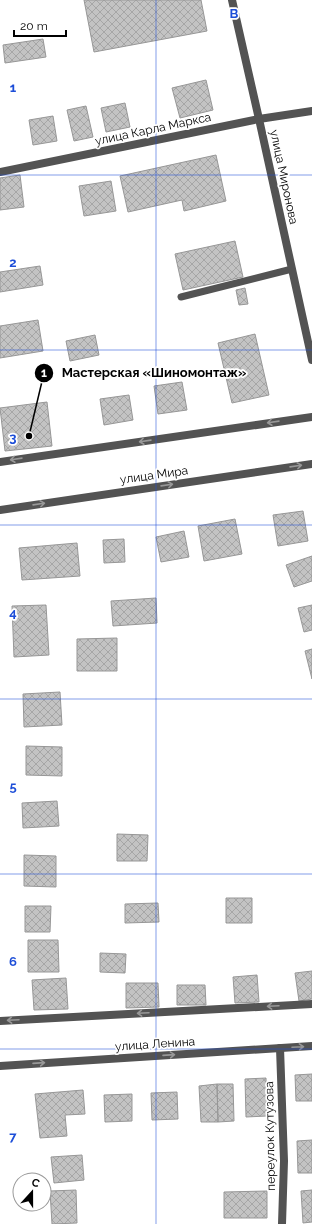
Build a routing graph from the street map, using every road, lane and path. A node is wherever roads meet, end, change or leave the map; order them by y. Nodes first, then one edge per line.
1 (232, 0) edge
2 (312, 112) edge
3 (259, 119) junction
4 (0, 172) edge
5 (292, 269) junction
6 (181, 297) dead end
7 (312, 360) edge
8 (312, 417) edge
9 (0, 462) edge
10 (312, 464) edge
11 (0, 510) edge
12 (312, 1004) edge
13 (0, 1020) edge
14 (312, 1046) edge
15 (280, 1048) junction
16 (0, 1066) edge
17 (282, 1224) edge

1 - 3 street, улица Миронова
2 - 3 street, улица Карла Маркса
3 - 4 street, улица Карла Маркса
3 - 5 street, улица Миронова
5 - 6 lane
5 - 7 street, улица Миронова
8 -> 9 street
11 -> 10 street, улица Мира
12 -> 13 street
15 -> 14 street, улица Ленина
16 -> 15 street, улица Ленина
15 - 17 street, переулок Кутузова

